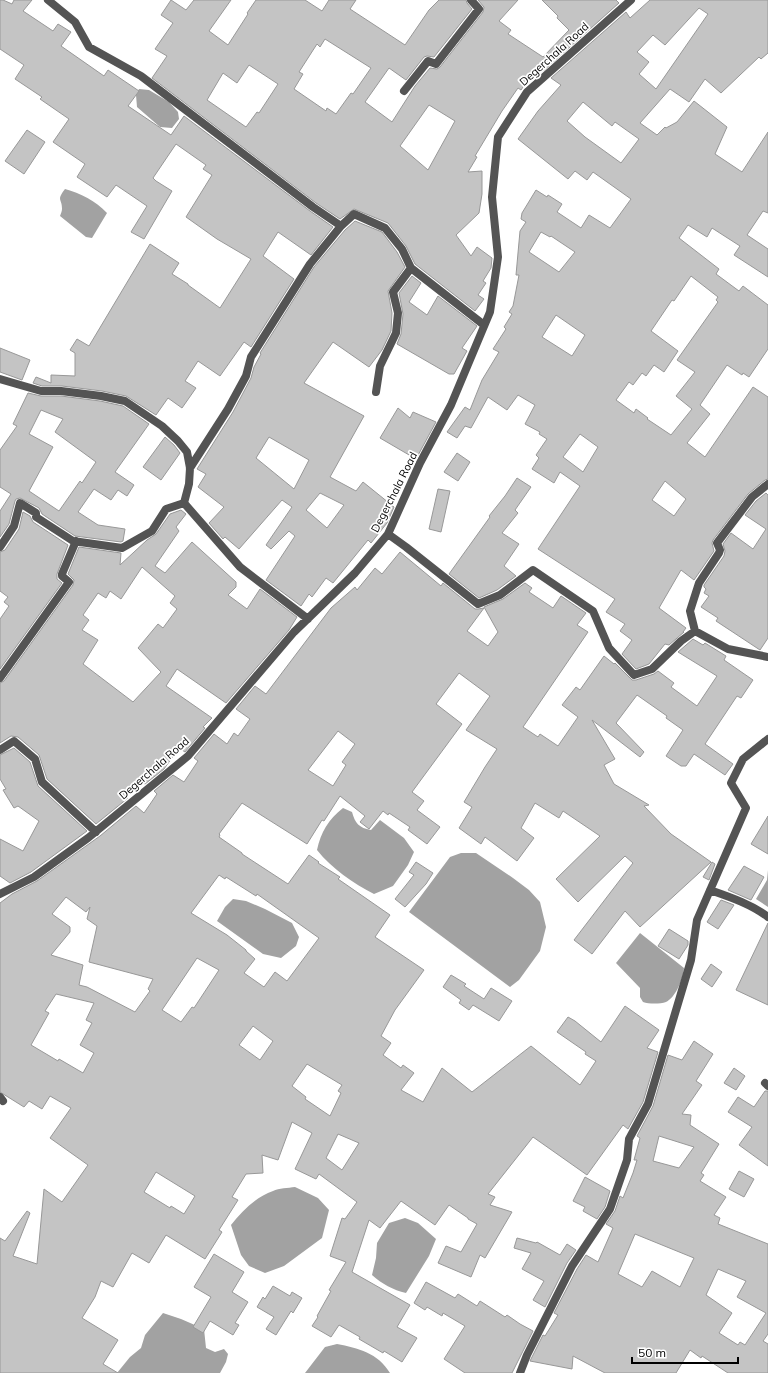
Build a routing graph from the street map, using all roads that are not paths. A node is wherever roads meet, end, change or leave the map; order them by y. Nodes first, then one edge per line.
1 (48, 0) edge
2 (471, 0) edge
3 (631, 0) edge
4 (404, 91) dead end
5 (341, 226) junction
6 (411, 268) junction
7 (484, 325) junction
8 (0, 379) edge
9 (376, 392) dead end
10 (190, 468) junction
11 (768, 484) edge
12 (184, 503) junction
13 (388, 534) junction
14 (76, 541) junction
15 (0, 547) edge
16 (308, 619) junction
17 (695, 631) junction
18 (768, 657) edge
19 (0, 678) edge
20 (768, 739) edge
21 (0, 750) edge
22 (96, 832) junction
23 (710, 890) junction
24 (0, 894) edge
25 (768, 917) edge
26 (520, 1373) edge

1 - 5 street
2 - 4 street
3 - 7 street, Degerchala Road
5 - 6 street
5 - 10 street
6 - 7 street
6 - 9 street
7 - 13 street, Degerchala Road
8 - 10 street
10 - 12 street
11 - 17 street
12 - 14 street
12 - 16 street
13 - 16 street, Degerchala Road
13 - 17 street
14 - 15 street
14 - 19 street
16 - 22 street, Degerchala Road
17 - 18 street
20 - 23 street
21 - 22 street
22 - 24 street, Degerchala Road
23 - 25 street
23 - 26 street

